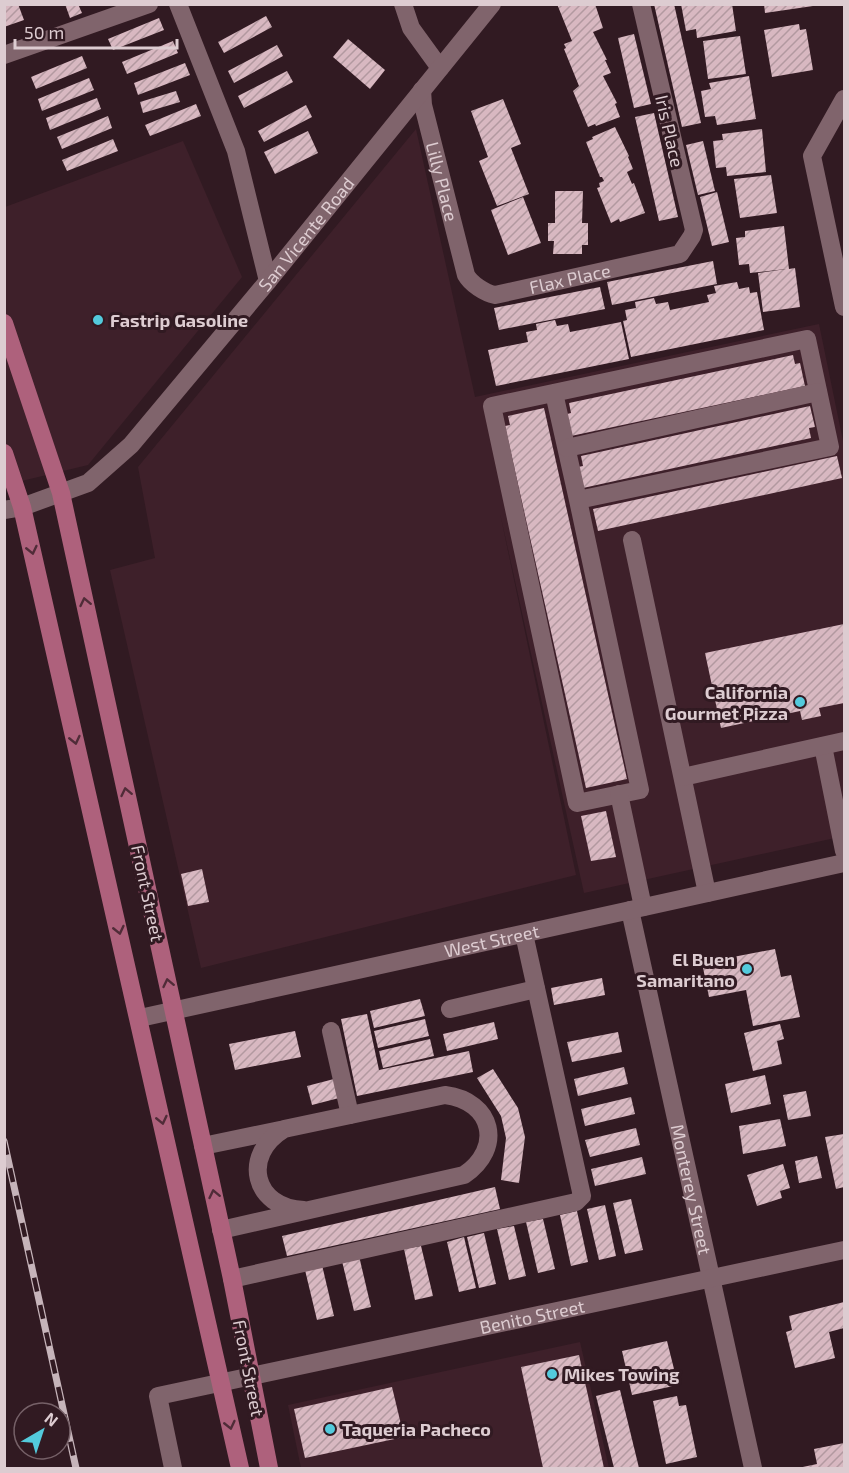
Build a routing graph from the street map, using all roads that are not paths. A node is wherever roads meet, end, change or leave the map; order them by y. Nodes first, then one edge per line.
1 (149, 4) edge
2 (178, 4) edge
3 (403, 4) edge
4 (492, 4) edge
5 (641, 4) edge
6 (4, 55) edge
7 (440, 68) junction
8 (422, 90) junction
9 (844, 99) edge
10 (680, 254) joint
11 (466, 275) joint
12 (268, 281) junction
13 (844, 307) edge
14 (4, 323) edge
15 (818, 392) junction
16 (554, 393) junction
17 (567, 448) junction
18 (4, 453) edge
19 (61, 493) junction
20 (578, 500) junction
21 (13, 508) edge
22 (632, 540) dead end
23 (844, 741) edge
24 (823, 746) junction
25 (683, 777) junction
26 (619, 794) junction
27 (844, 851) edge
28 (844, 863) edge
29 (707, 893) junction
30 (637, 909) junction
31 (524, 934) junction
32 (536, 988) junction
33 (450, 1009) dead end
34 (174, 1011) junction
35 (140, 1018) junction
36 (331, 1031) dead end
37 (350, 1115) junction
38 (284, 1129) junction
39 (203, 1146) junction
40 (304, 1210) junction
41 (222, 1230) junction
42 (844, 1250) edge
43 (232, 1279) junction
44 (713, 1279) junction
45 (250, 1375) junction
46 (220, 1381) junction
47 (173, 1468) edge
48 (240, 1468) edge
49 (270, 1468) edge
50 (753, 1468) edge

1 - 6 street
2 - 12 street
3 - 7 street
4 - 7 street, San Vicente Road
5 - 10 street, Iris Place
7 - 8 street, San Vicente Road
8 - 11 street, Lilly Place
8 - 12 street, San Vicente Road
9 - 13 street
10 - 11 street, Flax Place
12 - 19 street, San Vicente Road
14 - 19 main road, Front Street
15 - 16 street
15 - 17 street
15 - 20 street
16 - 17 street
16 - 26 street
17 - 20 street
18 - 21 main road, Front Street
19 - 21 street, San Vicente Road
34 -> 19 main road, Front Street
20 - 26 street
21 -> 35 main road, Front Street
22 - 25 street
23 - 24 street
24 - 25 street
24 - 27 street
25 - 29 street
26 - 30 street, Monterey Street
28 - 29 street, West Street
29 - 30 street, West Street
30 - 31 street, West Street
30 - 44 street, Monterey Street
31 - 32 street
31 - 34 street, West Street
32 - 33 street
32 - 43 street
34 - 35 street, West Street
34 - 39 main road, Front Street
35 -> 46 main road, Front Street
36 - 37 street
37 - 38 street
37 - 40 street
38 - 39 street
38 - 40 street
41 -> 39 main road, Front Street
40 - 41 street
41 - 43 main road, Front Street
42 - 44 street, Benito Street
43 - 45 main road, Front Street
44 - 45 street, Benito Street
44 - 50 street, Monterey Street
45 - 46 street, Benito Street
45 - 49 main road, Front Street
46 - 47 street, Benito Street
46 -> 48 main road, Front Street

